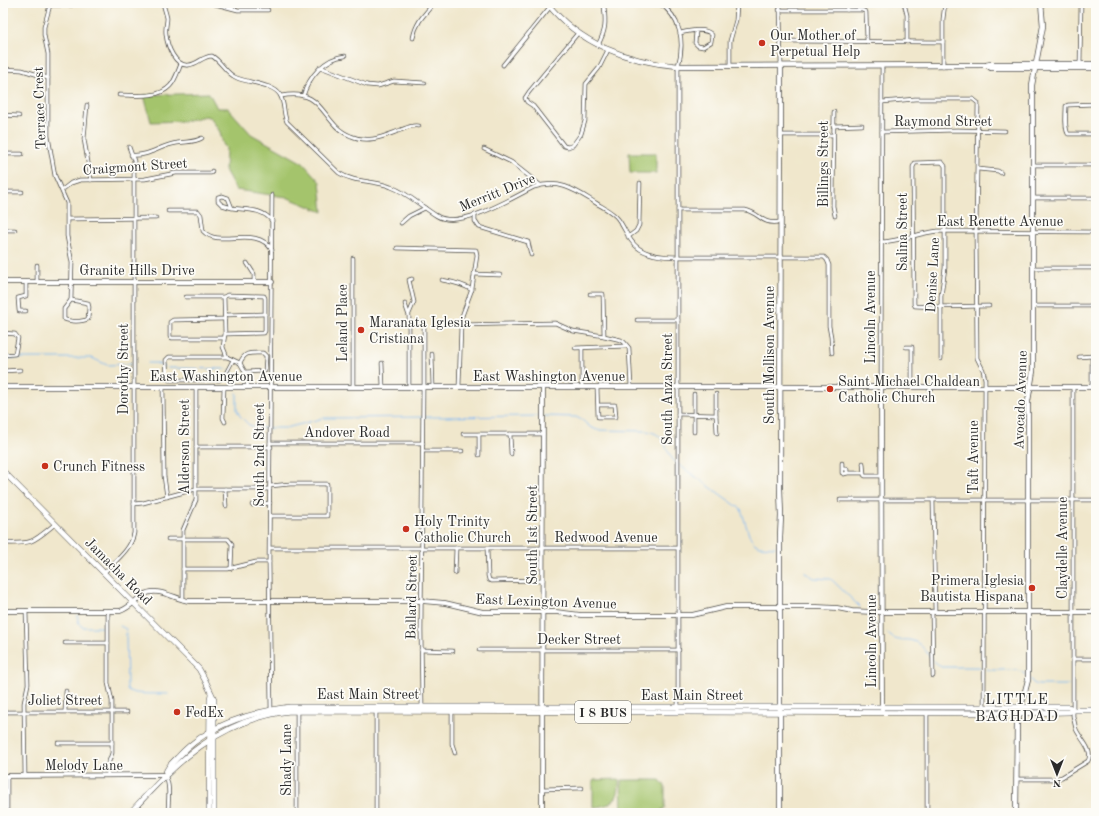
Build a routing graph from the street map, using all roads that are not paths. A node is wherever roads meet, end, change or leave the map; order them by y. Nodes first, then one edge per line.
1 (163, 3) edge
2 (211, 3) edge
3 (434, 3) edge
4 (547, 3) edge
5 (659, 3) edge
6 (737, 3) edge
7 (780, 3) edge
8 (846, 3) edge
9 (904, 3) edge
10 (945, 3) edge
11 (1041, 3) edge
12 (1045, 3) edge
13 (1081, 3) edge
14 (49, 4) edge
15 (72, 4) dead end
16 (604, 6) dead end
17 (550, 7) junction
18 (268, 10) dead end
19 (780, 10) junction
20 (847, 10) junction
21 (1043, 11) junction
22 (696, 31) junction
23 (680, 32) junction
24 (578, 33) junction
25 (414, 38) dead end
26 (780, 41) junction
27 (867, 42) junction
28 (907, 42) junction
29 (943, 42) junction
30 (598, 45) junction
31 (608, 50) junction
32 (345, 56) dead end
33 (181, 64) junction
34 (1096, 64) edge
35 (503, 65) dead end
36 (678, 66) junction
37 (730, 66) junction
38 (781, 66) junction
39 (882, 66) junction
40 (943, 66) junction
41 (1080, 66) junction
42 (320, 67) junction
43 (1036, 68) junction
44 (1096, 68) edge
45 (3, 69) edge
46 (48, 78) junction
47 (425, 83) dead end
48 (119, 95) dead end
49 (281, 96) junction
50 (303, 96) junction
51 (882, 102) junction
52 (1096, 104) edge
53 (87, 105) dead end
54 (834, 112) dead end
55 (3, 115) edge
56 (19, 116) dead end
57 (862, 125) dead end
58 (419, 126) dead end
59 (833, 126) junction
60 (978, 130) junction
61 (1005, 131) dead end
62 (882, 132) junction
63 (1096, 134) edge
64 (781, 135) junction
65 (833, 135) junction
66 (202, 138) dead end
67 (128, 147) dead end
68 (484, 149) dead end
69 (3, 154) edge
70 (22, 154) dead end
71 (131, 155) junction
72 (1033, 165) junction
73 (1096, 165) edge
74 (913, 167) joint
75 (978, 169) junction
76 (212, 171) dead end
77 (1001, 172) dead end
78 (134, 179) junction
79 (91, 180) junction
80 (640, 183) dead end
81 (540, 185) junction
82 (62, 190) junction
83 (3, 192) edge
84 (22, 192) dead end
85 (272, 195) dead end
86 (1033, 198) junction
87 (1096, 198) edge
88 (232, 208) junction
89 (426, 208) junction
90 (678, 210) junction
91 (168, 211) dead end
92 (475, 215) junction
93 (835, 216) dead end
94 (134, 218) junction
95 (156, 218) dead end
96 (68, 219) junction
97 (272, 221) junction
98 (780, 222) junction
99 (401, 223) dead end
100 (3, 230) edge
101 (15, 230) dead end
102 (946, 230) junction
103 (976, 231) junction
104 (1033, 232) junction
105 (1096, 232) edge
106 (628, 237) junction
107 (914, 237) junction
108 (881, 242) junction
109 (397, 248) dead end
110 (272, 250) junction
111 (531, 255) dead end
112 (678, 257) junction
113 (780, 257) junction
114 (353, 258) dead end
115 (247, 263) dead end
116 (37, 265) dead end
117 (1033, 268) junction
118 (1096, 268) edge
119 (474, 274) junction
120 (500, 275) dead end
121 (412, 279) dead end
122 (442, 280) dead end
123 (134, 281) junction
124 (254, 281) junction
125 (3, 282) edge
126 (26, 282) junction
127 (37, 282) junction
128 (71, 282) junction
129 (272, 282) junction
130 (472, 290) junction
131 (590, 294) dead end
132 (186, 297) dead end
133 (224, 297) junction
134 (71, 300) junction
135 (405, 304) dead end
136 (941, 306) junction
137 (978, 306) junction
138 (989, 306) dead end
139 (1033, 306) junction
140 (1096, 306) edge
141 (26, 312) dead end
142 (265, 314) junction
143 (225, 315) junction
144 (409, 315) junction
145 (225, 320) junction
146 (637, 320) dead end
147 (678, 320) junction
148 (424, 322) dead end
149 (461, 325) junction
150 (3, 333) edge
151 (224, 334) junction
152 (604, 336) junction
153 (224, 338) junction
154 (627, 346) junction
155 (906, 346) dead end
156 (575, 348) dead end
157 (582, 348) junction
158 (832, 353) dead end
159 (432, 354) dead end
160 (3, 355) edge
161 (1079, 356) dead end
162 (227, 357) junction
163 (941, 359) dead end
164 (233, 360) junction
165 (240, 363) junction
166 (382, 363) dead end
167 (20, 370) dead end
168 (3, 371) edge
169 (245, 372) junction
170 (3, 387) edge
171 (163, 387) junction
172 (196, 387) junction
173 (224, 387) junction
174 (248, 387) junction
175 (270, 387) junction
176 (353, 387) junction
177 (383, 387) junction
178 (409, 387) junction
179 (424, 387) junction
180 (433, 387) junction
181 (459, 387) junction
182 (542, 387) junction
183 (582, 387) junction
184 (597, 387) junction
185 (631, 387) junction
186 (678, 387) junction
187 (780, 387) junction
188 (881, 387) junction
189 (912, 387) junction
190 (985, 387) junction
191 (1030, 387) junction
192 (1073, 387) junction
193 (1094, 387) edge
194 (134, 388) junction
195 (694, 394) dead end
196 (716, 394) dead end
197 (598, 405) junction
198 (678, 414) junction
199 (694, 414) junction
200 (716, 415) junction
201 (225, 422) dead end
202 (694, 432) dead end
203 (717, 433) dead end
204 (463, 434) dead end
205 (479, 434) junction
206 (510, 434) junction
207 (542, 434) junction
208 (423, 443) junction
209 (271, 445) junction
210 (196, 447) junction
211 (423, 451) junction
212 (462, 451) dead end
213 (511, 454) dead end
214 (479, 455) dead end
215 (842, 463) dead end
216 (863, 463) dead end
217 (3, 471) edge
218 (863, 473) junction
219 (881, 476) junction
220 (270, 488) junction
221 (196, 489) junction
222 (225, 489) junction
223 (167, 497) junction
224 (1073, 499) junction
225 (840, 500) dead end
226 (881, 500) junction
227 (933, 500) junction
228 (984, 500) junction
229 (1028, 500) junction
230 (1096, 500) edge
231 (270, 503) junction
232 (134, 504) junction
233 (252, 505) dead end
234 (226, 506) dead end
235 (270, 516) junction
236 (3, 522) edge
237 (55, 524) junction
238 (168, 539) dead end
239 (183, 539) junction
240 (4, 544) edge
241 (270, 548) junction
242 (423, 548) junction
243 (456, 548) junction
244 (487, 548) junction
245 (542, 548) junction
246 (678, 548) junction
247 (269, 562) junction
248 (232, 568) junction
249 (183, 570) junction
250 (104, 573) junction
251 (455, 573) dead end
252 (542, 580) junction
253 (183, 600) junction
254 (269, 601) junction
255 (422, 602) junction
256 (133, 603) junction
257 (780, 607) junction
258 (3, 611) edge
259 (26, 611) junction
260 (108, 611) junction
261 (934, 611) junction
262 (542, 612) junction
263 (882, 612) junction
264 (984, 612) junction
265 (1028, 612) junction
266 (1073, 612) junction
267 (1096, 612) edge
268 (678, 615) junction
269 (65, 643) dead end
270 (108, 643) junction
271 (421, 650) junction
272 (479, 650) dead end
273 (542, 650) junction
274 (679, 650) junction
275 (453, 651) dead end
276 (1073, 659) junction
277 (1096, 659) edge
278 (933, 676) dead end
279 (66, 691) dead end
280 (211, 694) junction
281 (297, 709) junction
282 (376, 709) junction
283 (422, 709) junction
284 (452, 709) junction
285 (542, 709) junction
286 (679, 709) junction
287 (780, 709) junction
288 (882, 709) junction
289 (927, 710) junction
290 (984, 710) junction
291 (1020, 710) junction
292 (1073, 710) junction
293 (1096, 710) edge
294 (25, 711) junction
295 (65, 711) junction
296 (3, 712) edge
297 (112, 712) junction
298 (127, 712) dead end
299 (271, 712) junction
300 (214, 719) junction
301 (224, 725) junction
302 (231, 728) junction
303 (212, 731) junction
304 (215, 736) junction
305 (209, 740) junction
306 (58, 743) dead end
307 (112, 743) junction
308 (200, 746) junction
309 (215, 748) junction
310 (210, 751) junction
311 (455, 753) dead end
312 (108, 775) junction
313 (165, 775) junction
314 (5, 776) edge
315 (25, 776) junction
316 (1016, 779) junction
317 (582, 788) dead end
318 (542, 789) junction
319 (209, 806) junction
320 (7, 813) edge
321 (130, 813) edge
322 (168, 813) edge
323 (209, 813) edge
324 (213, 813) edge
325 (297, 813) edge
326 (376, 813) edge
327 (542, 813) edge
328 (780, 813) edge
329 (927, 813) edge
330 (1016, 813) edge

1 - 33 street
2 - 18 street
3 - 25 street
4 - 17 main road
5 - 23 street
6 - 37 street
7 - 19 street, South Mollison Avenue
8 - 20 street
9 - 28 street
10 - 29 street
11 - 21 main road
12 - 21 main road
13 - 41 street
14 - 15 street
14 - 46 street, Terrace Crest
16 - 30 street
17 - 24 main road
17 - 35 street
19 - 20 street
19 - 26 street, South Mollison Avenue
20 - 27 street
21 - 43 main road, Avocado Avenue
22 - 22 street
22 - 23 street
23 - 36 street, South Anza Street
24 - 30 main road
24 - 31 street
26 - 27 street
26 - 38 street, South Mollison Avenue
27 - 28 street
28 - 29 street
29 - 40 street
30 - 31 main road
31 - 36 main road
32 - 42 street
33 - 48 street
33 - 49 street
34 - 41 main road
36 - 37 main road
36 - 90 street, South Anza Street
37 - 38 main road
38 - 39 main road
38 - 64 main road, South Mollison Avenue
39 - 40 main road
39 - 51 street, Lincoln Avenue
40 - 43 main road
41 - 43 main road
41 - 44 main road
42 - 47 street
42 - 50 street
43 - 72 main road, Avocado Avenue
45 - 46 street
46 - 82 street, Terrace Crest
49 - 50 street
49 - 89 street, Merritt Drive
50 - 58 street
51 - 60 street, Taft Avenue
51 - 62 street, Lincoln Avenue
52 - 63 street
53 - 79 street
54 - 59 street, Billings Street
55 - 56 street
57 - 59 street
59 - 65 street, Billings Street
60 - 61 street, Raymond Street
60 - 62 street, Raymond Street
60 - 75 street, Taft Avenue
62 - 108 street, Lincoln Avenue
64 - 65 street
64 - 98 main road, South Mollison Avenue
65 - 93 street, Billings Street
66 - 71 street
67 - 71 street, Dorothy Street
68 - 81 street
69 - 70 street
71 - 78 street, Dorothy Street
72 - 73 street
72 - 86 main road, Avocado Avenue
74 - 102 street, Denise Lane
74 - 107 street, Salina Street
75 - 77 street
75 - 103 street, Taft Avenue
76 - 78 street, Craigmont Street
78 - 79 street, Craigmont Street
78 - 94 street, Dorothy Street
79 - 82 street, Craigmont Street
80 - 106 street
81 - 92 street, Merritt Drive
81 - 106 street, Merritt Drive
82 - 96 street, Terrace Crest
83 - 84 street
85 - 97 street, South 2nd Street
86 - 87 street
86 - 104 main road, Avocado Avenue
88 - 88 street
88 - 97 street
89 - 92 street, Merritt Drive
89 - 99 street
90 - 98 street
90 - 112 street, South Anza Street
91 - 110 street
92 - 111 street
94 - 95 street
94 - 96 street
94 - 123 street, Dorothy Street
96 - 128 street, Terrace Crest
97 - 110 street, South 2nd Street
98 - 113 main road, South Mollison Avenue
100 - 101 street
102 - 103 street, East Renette Avenue
102 - 107 street, East Renette Avenue
102 - 136 street, Denise Lane
103 - 104 street, East Renette Avenue
103 - 137 street, Taft Avenue
104 - 105 street, East Renette Avenue
104 - 117 main road, Avocado Avenue
106 - 112 street, Merritt Drive
107 - 108 street, East Renette Avenue
107 - 136 street, Salina Street
108 - 188 street, Lincoln Avenue
109 - 119 street
110 - 129 street, South 2nd Street
112 - 113 street, Merritt Drive
112 - 147 street, South Anza Street
113 - 158 street, Merritt Drive
113 - 187 main road, South Mollison Avenue
114 - 176 street, Leland Place
115 - 124 street
116 - 127 street
117 - 118 street
117 - 139 main road, Avocado Avenue
119 - 120 street
119 - 130 street
121 - 144 street
122 - 130 street
123 - 124 street, Granite Hills Drive
123 - 128 street, Granite Hills Drive
123 - 194 street, Dorothy Street
124 - 129 street, Granite Hills Drive
125 - 126 street, Granite Hills Drive
126 - 127 street, Granite Hills Drive
126 - 141 street
127 - 128 street, Granite Hills Drive
128 - 134 street, Terrace Crest
129 - 175 street, South 2nd Street
130 - 149 street
131 - 152 street
132 - 133 street
133 - 142 street
133 - 143 street
134 - 134 street
135 - 144 street
136 - 137 street
136 - 163 street, Denise Lane
137 - 138 street
137 - 190 street, Taft Avenue
139 - 140 street
139 - 191 main road, Avocado Avenue
142 - 143 street
142 - 151 street
143 - 145 street
144 - 178 street
145 - 151 street
145 - 153 street
146 - 147 street
147 - 186 street, South Anza Street
148 - 179 street, Ballard Street
149 - 152 street
149 - 181 street
150 - 160 street
151 - 153 street
152 - 154 street
153 - 162 street
154 - 157 street
154 - 185 street
155 - 189 street
156 - 157 street
157 - 183 street
159 - 180 street
161 - 193 street
162 - 164 street
162 - 164 street
164 - 165 street
165 - 169 street
165 - 169 street
166 - 177 street
167 - 168 street
169 - 174 street
170 - 194 main road, East Washington Avenue
171 - 172 main road, East Washington Avenue
171 - 194 main road, East Washington Avenue
171 - 223 street
172 - 173 main road, East Washington Avenue
172 - 210 street, Alderson Street
173 - 174 main road, East Washington Avenue
173 - 201 street
174 - 175 main road, East Washington Avenue
175 - 176 main road, East Washington Avenue
175 - 209 street, South 2nd Street
176 - 177 main road, East Washington Avenue
177 - 178 main road, East Washington Avenue
178 - 179 main road, East Washington Avenue
179 - 180 main road, East Washington Avenue
179 - 208 street, Ballard Street
180 - 181 main road, East Washington Avenue
181 - 182 main road, East Washington Avenue
182 - 183 main road, East Washington Avenue
182 - 207 street, South 1st Street
183 - 184 main road, East Washington Avenue
184 - 185 main road, East Washington Avenue
184 - 197 street
185 - 186 main road, East Washington Avenue
186 - 187 main road, East Washington Avenue
186 - 198 street, South Anza Street
187 - 188 main road, East Washington Avenue
187 - 257 main road, South Mollison Avenue
188 - 189 main road, East Washington Avenue
188 - 219 street, Lincoln Avenue
189 - 190 main road, East Washington Avenue
190 - 191 main road, East Washington Avenue
190 - 228 street, Taft Avenue
191 - 192 main road, East Washington Avenue
191 - 229 main road, Avocado Avenue
192 - 193 main road, East Washington Avenue
192 - 224 street, Claydelle Avenue
194 - 232 street, Dorothy Street
195 - 199 street
196 - 200 street
197 - 197 street
198 - 199 street
198 - 246 street, South Anza Street
199 - 200 street
199 - 202 street
200 - 203 street
204 - 205 street
205 - 206 street
205 - 214 street
206 - 207 street
206 - 213 street
207 - 245 street, South 1st Street
208 - 209 street, Andover Road
208 - 211 street, Ballard Street
209 - 210 street, Andover Road
209 - 220 street, South 2nd Street
210 - 221 street, Alderson Street
211 - 212 street
211 - 242 street, Ballard Street
215 - 218 street
216 - 218 street
217 - 237 main road, Jamacha Road
218 - 219 street
219 - 226 street, Lincoln Avenue
220 - 222 street
220 - 231 street, South 2nd Street
220 - 235 street
221 - 222 street
221 - 223 street
221 - 239 street, Alderson Street
222 - 234 street
223 - 232 street
224 - 229 street
224 - 230 street
224 - 266 street, Claydelle Avenue
225 - 226 street
226 - 227 street
226 - 263 street, Lincoln Avenue
227 - 228 street
227 - 261 street
228 - 229 street
228 - 264 street, Taft Avenue
229 - 265 main road, Avocado Avenue
231 - 233 street
231 - 235 street, South 2nd Street
232 - 250 street, Dorothy Street
235 - 241 street, South 2nd Street
236 - 240 street
237 - 240 street
237 - 250 main road, Jamacha Road
238 - 239 street
239 - 248 street
239 - 249 street, Alderson Street
241 - 242 street, Redwood Avenue
241 - 247 street, South 2nd Street
242 - 243 street, Redwood Avenue
242 - 255 street, Ballard Street
243 - 244 street, Redwood Avenue
243 - 251 street
244 - 245 street, Redwood Avenue
244 - 252 street
245 - 246 street, Redwood Avenue
245 - 252 street, South 1st Street
246 - 268 street, South Anza Street
247 - 248 street
247 - 254 street, South 2nd Street
248 - 249 street
249 - 253 street, Alderson Street
250 - 256 main road, Jamacha Road
252 - 262 street, South 1st Street
253 - 254 street, East Lexington Avenue
253 - 256 street, East Lexington Avenue
254 - 255 street, East Lexington Avenue
254 - 299 street, South 2nd Street
255 - 262 street, East Lexington Avenue
255 - 271 street, Ballard Street
256 - 260 street, East Lexington Avenue
256 - 280 main road, Jamacha Road
257 - 263 street, East Lexington Avenue
257 - 268 street, East Lexington Avenue
257 - 287 main road, South Mollison Avenue
258 - 259 street, East Lexington Avenue
259 - 260 street, East Lexington Avenue
259 - 294 street
260 - 270 street
261 - 263 street, East Lexington Avenue
261 - 264 street, East Lexington Avenue
261 - 278 street
262 - 268 street, East Lexington Avenue
262 - 273 street, South 1st Street
263 - 288 street, Lincoln Avenue
264 - 265 street, East Lexington Avenue
264 - 290 street, Taft Avenue
265 - 266 street, East Lexington Avenue
265 - 291 main road, Avocado Avenue
266 - 267 street, East Lexington Avenue
266 - 276 street, Claydelle Avenue
268 - 274 street, South Anza Street
269 - 270 street
270 - 297 street
271 - 275 street
271 - 283 street, Ballard Street
272 - 273 street, Decker Street
273 - 274 street, Decker Street
273 - 285 street, South 1st Street
274 - 286 street, South Anza Street
276 - 277 street
276 - 292 street, Claydelle Avenue
279 - 295 street
280 - 300 main road, Jamacha Road
280 - 303 main road, Jamacha Road
281 - 282 main road, East Main Street / I 8 BUS
281 - 299 main road, East Main Street / I 8 BUS
281 - 325 street, Shady Lane
282 - 283 main road, East Main Street / I 8 BUS
282 - 326 street
283 - 284 main road, East Main Street / I 8 BUS
284 - 285 main road, East Main Street / I 8 BUS
284 - 311 street
285 - 286 main road, East Main Street / I 8 BUS
285 - 318 street, South 1st Street
286 - 287 main road, East Main Street / I 8 BUS
287 - 288 main road, East Main Street / I 8 BUS
287 - 328 main road, South Mollison Avenue
288 - 289 main road, East Main Street / I 8 BUS
289 - 290 main road, East Main Street / I 8 BUS
289 - 329 street
290 - 291 main road, East Main Street / I 8 BUS
291 - 292 main road, East Main Street / I 8 BUS
291 - 316 main road, Avocado Avenue
292 - 293 main road, East Main Street / I 8 BUS
292 - 316 street, Claydelle Avenue
294 - 295 street, Joliet Street
294 - 296 street, Joliet Street
294 - 315 street
295 - 297 street, Joliet Street
297 - 298 street, Joliet Street
297 - 307 street
299 - 301 main road, East Main Street / I 8 BUS
299 - 302 main road, East Main Street / I 8 BUS
300 - 301 main road
300 - 303 main road, Jamacha Road
301 - 303 main road, East Main Street / I 8 BUS
302 - 304 main road, East Main Street / I 8 BUS
302 - 309 main road
303 - 304 main road, Jamacha Road
303 - 305 main road, Jamacha Road
303 - 313 main road, East Main Street / I 8 BUS
304 - 305 main road, East Main Street / I 8 BUS
304 - 309 main road, Jamacha Road
305 - 308 main road, East Main Street / I 8 BUS
305 - 310 main road, Jamacha Road
306 - 307 street
307 - 312 street
308 - 310 main road
308 - 313 main road, East Main Street / I 8 BUS
309 - 324 main road, Jamacha Road
310 - 319 main road, Jamacha Road
312 - 313 street, Melody Lane
312 - 315 street, Melody Lane
313 - 321 main road, East Main Street / I 8 BUS
313 - 322 street
314 - 315 street, Melody Lane
314 - 320 street
316 - 330 main road, Avocado Avenue
317 - 318 street
318 - 327 street, South 1st Street
319 - 323 main road, Jamacha Road
319 - 324 main road

